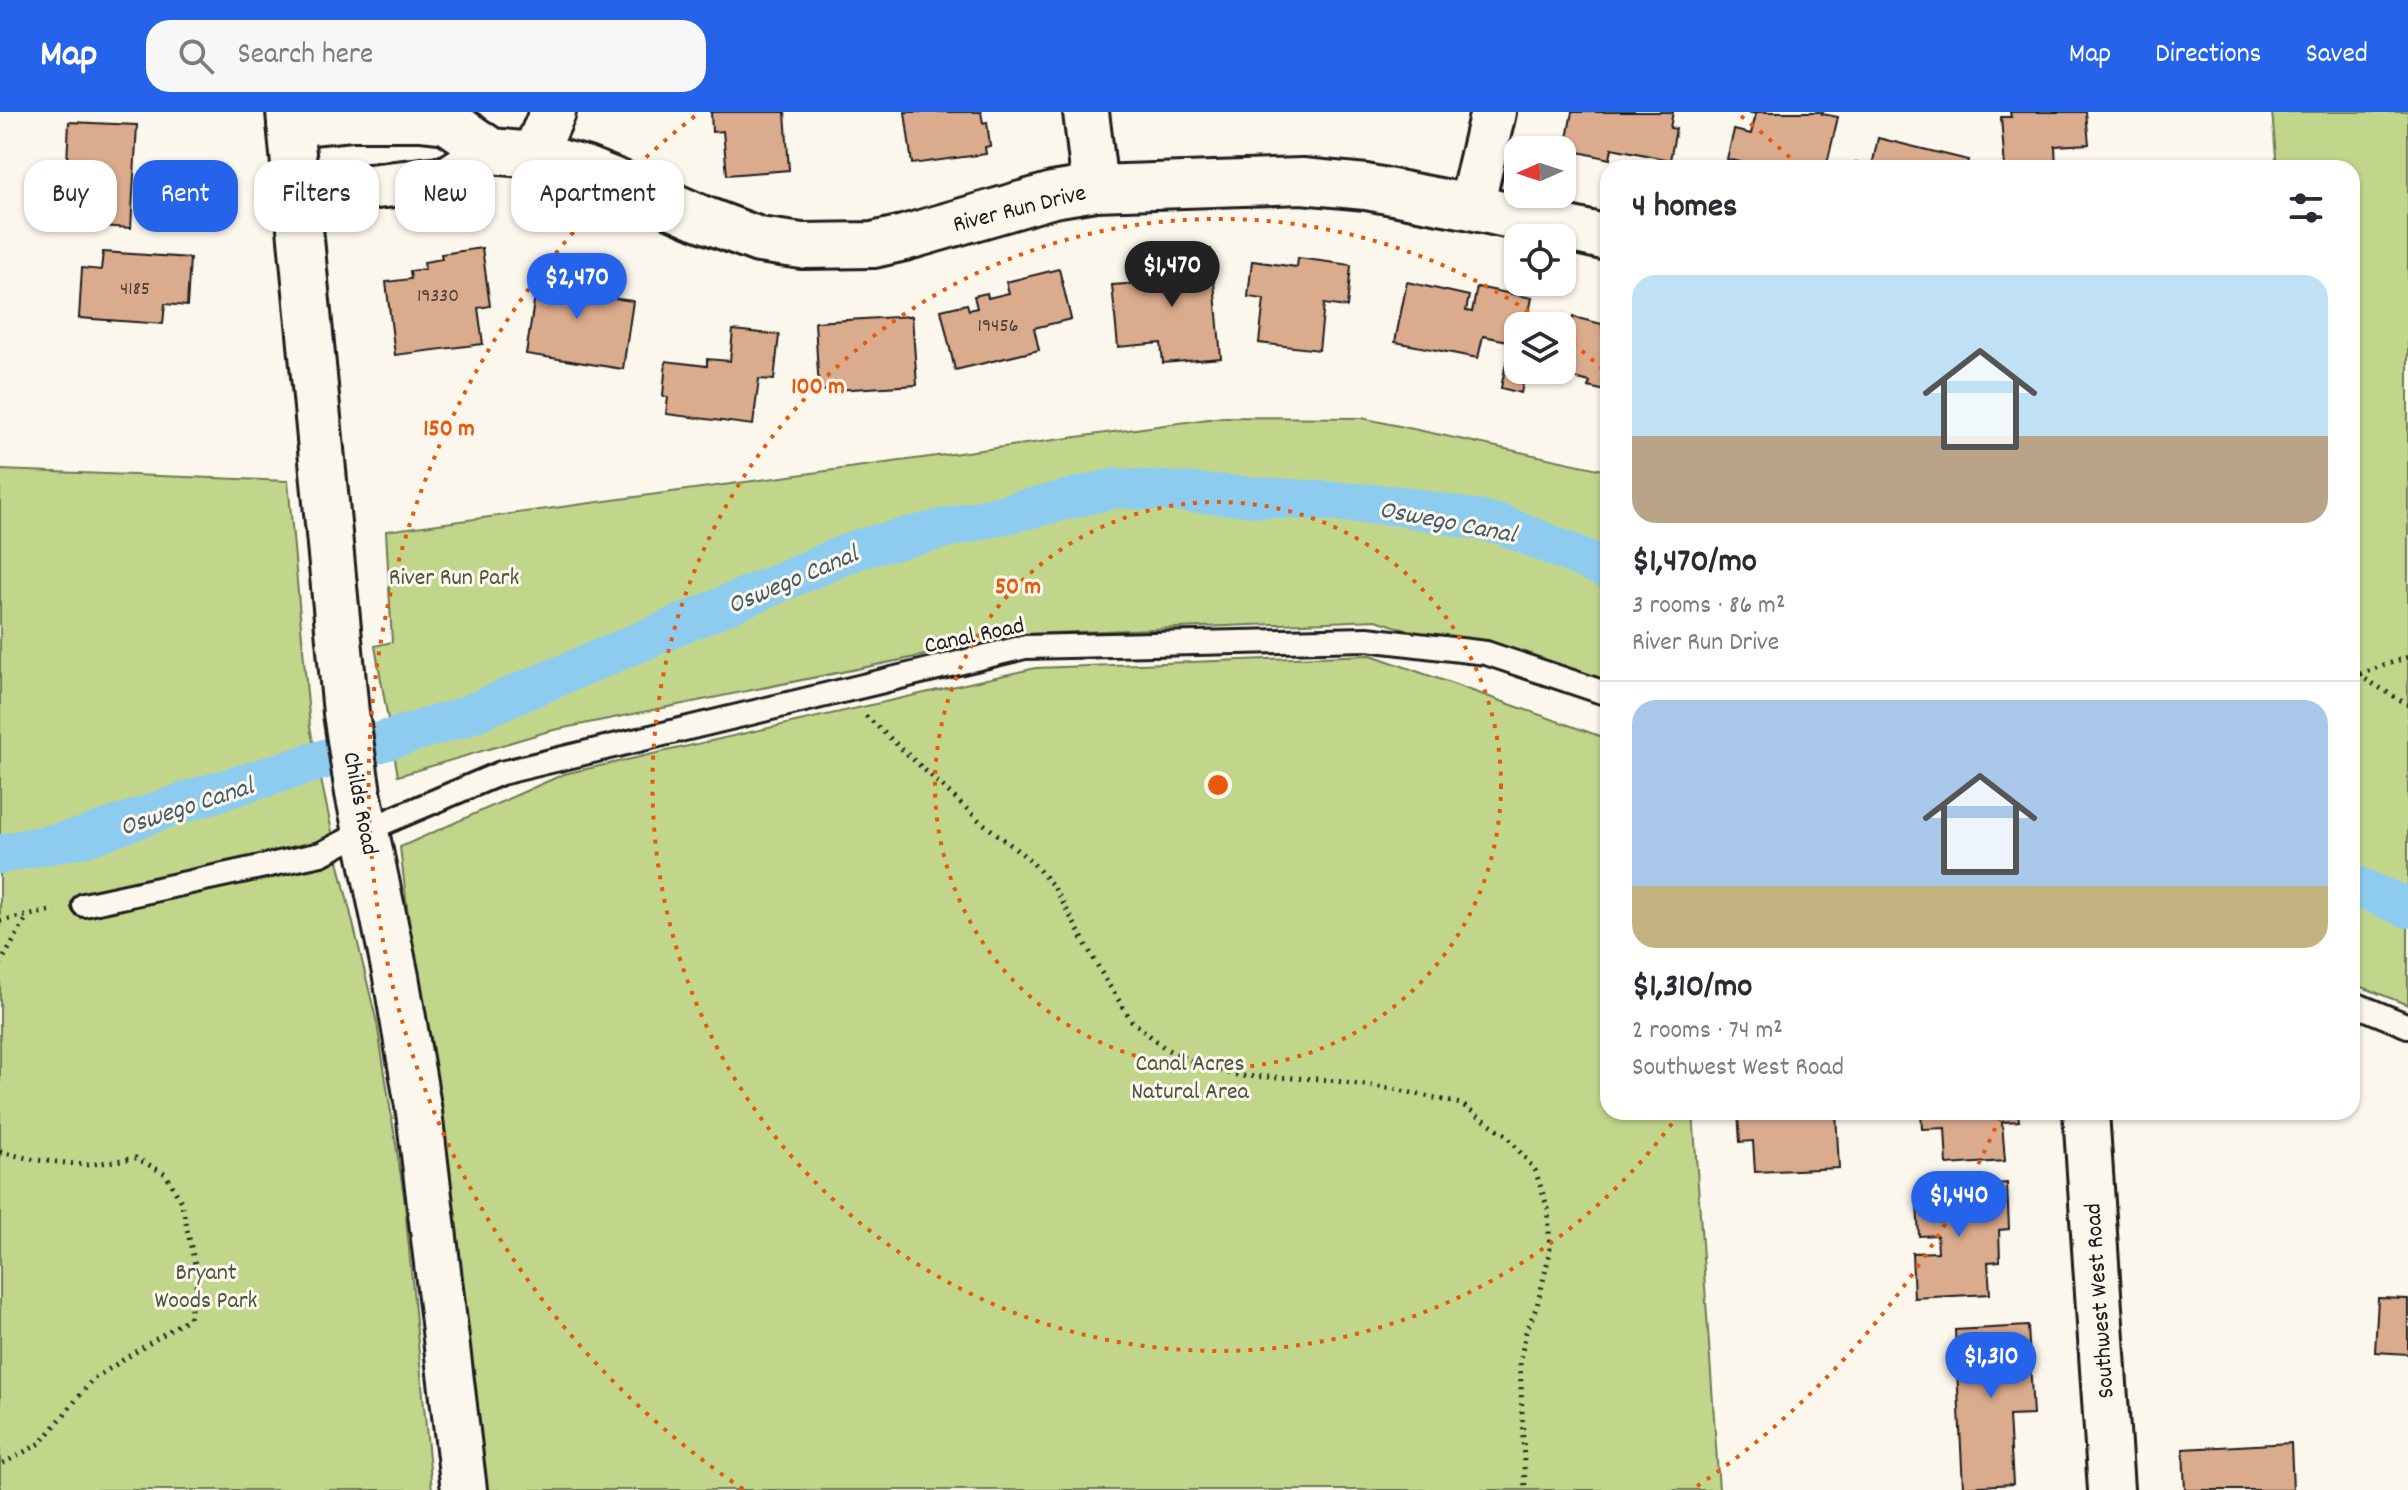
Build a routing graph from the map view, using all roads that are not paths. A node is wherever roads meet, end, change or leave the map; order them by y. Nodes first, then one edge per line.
1 (553, 112) edge
2 (1086, 112) edge
3 (1493, 112) edge
4 (289, 118) edge
5 (491, 151) junction
6 (534, 155) junction
7 (293, 160) edge
8 (379, 186) edge
9 (1095, 188) junction
10 (1471, 207) junction
11 (299, 232) edge
12 (1600, 236) edge
13 (1600, 691) edge
14 (363, 812) junction
15 (84, 905) road end
16 (2360, 1006) edge
17 (2408, 1026) edge
18 (2087, 1120) edge
19 (464, 1490) edge
20 (2111, 1490) edge

1 - 6 street
2 - 9 street
3 - 10 street
4 - 5 street, River Run Drive
4 - 7 street, Childs Road
5 - 6 street, River Run Drive
5 - 8 street
6 - 9 street, River Run Drive
9 - 10 street, River Run Drive
10 - 12 street, River Run Drive
11 - 14 street, Childs Road
13 - 14 lane, Canal Road
14 - 15 lane, Canal Road
14 - 19 street, Childs Road
16 - 17 lane
18 - 20 street, Southwest West Road

